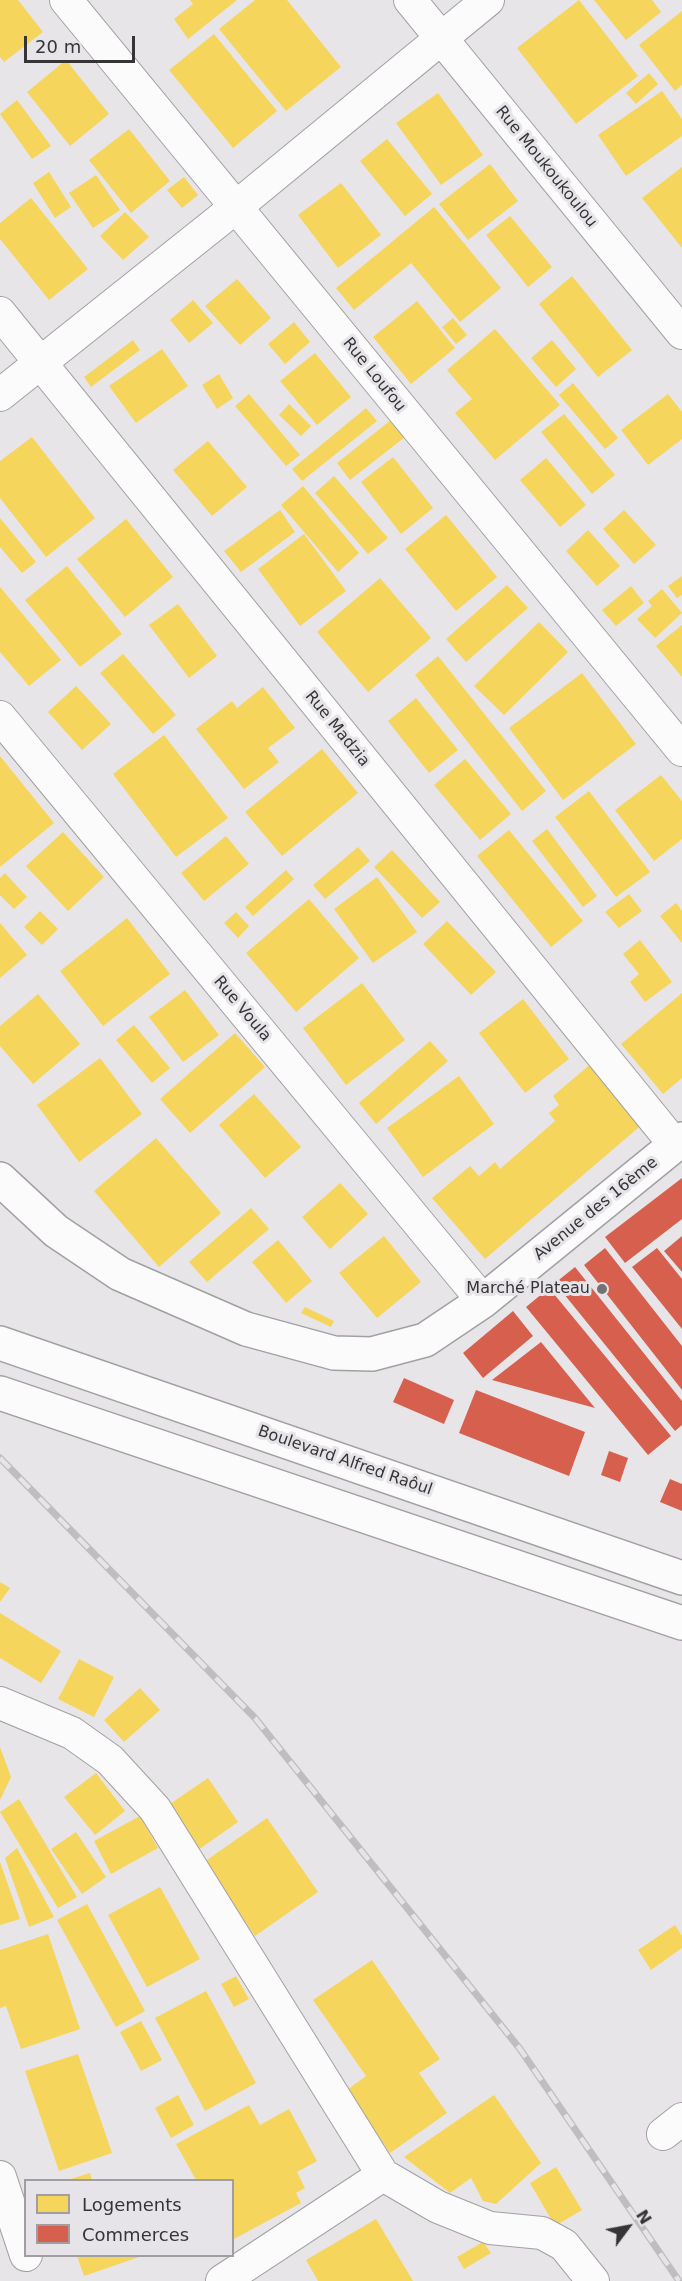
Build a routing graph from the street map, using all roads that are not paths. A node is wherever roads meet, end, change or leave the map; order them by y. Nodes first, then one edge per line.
1 (66, 0) edge
2 (410, 0) edge
3 (488, 0) edge
4 (442, 39) junction
5 (236, 207) junction
6 (0, 313) edge
7 (682, 333) edge
8 (41, 362) junction
9 (0, 395) edge
10 (0, 717) edge
11 (682, 750) edge
12 (678, 1142) edge
13 (0, 1179) edge
14 (483, 1301) junction
15 (4, 1344) edge
16 (5, 1394) edge
17 (682, 1578) edge
18 (682, 1623) edge
19 (0, 1703) edge
20 (383, 2175) junction
21 (0, 2177) edge
22 (24, 2249) edge
23 (27, 2257) edge
24 (239, 2276) edge
25 (34, 2281) edge
26 (593, 2281) edge

1 - 5 street, Rue Loufou
2 - 4 street, Rue Moukoukoulou
3 - 4 street
4 - 5 street
4 - 7 street, Rue Moukoukoulou
5 - 8 street
5 - 11 street, Rue Loufou
6 - 8 street, Rue Madzia
8 - 9 street
8 - 12 street, Rue Madzia
10 - 14 street, Rue Voula
12 - 14 main road, Avenue des 16ème
13 - 14 main road, Avenue des 16ème
15 - 17 main road, Boulevard Alfred Raôul
16 - 18 main road
19 - 20 street
20 - 24 street
20 - 26 street
21 - 22 street
23 - 25 street

